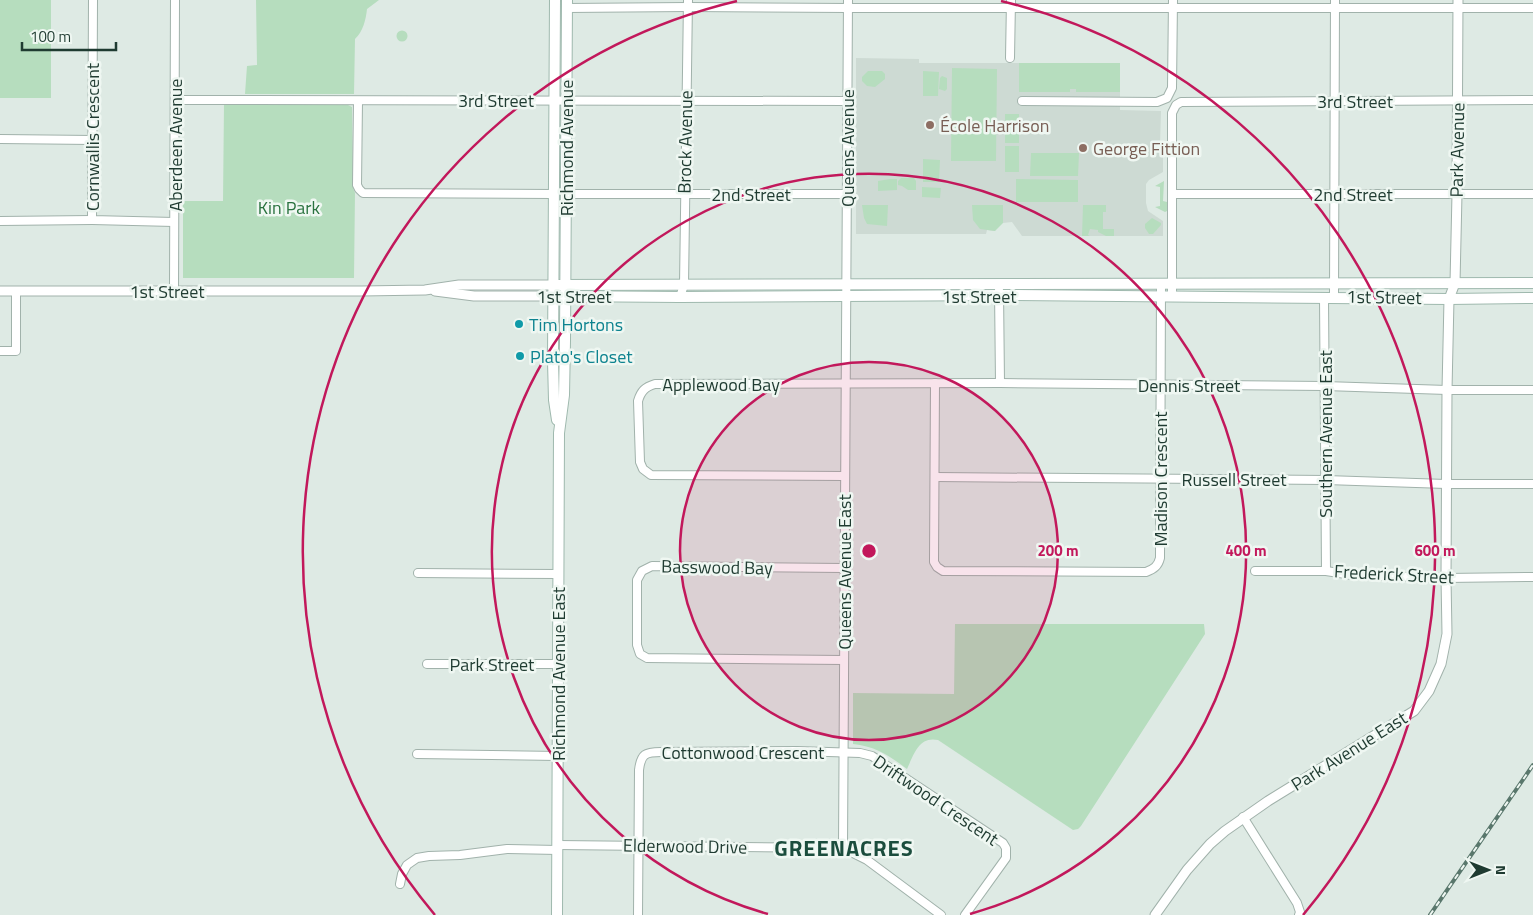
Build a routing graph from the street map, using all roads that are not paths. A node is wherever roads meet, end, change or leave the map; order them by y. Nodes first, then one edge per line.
1 (93, 0) edge
2 (175, 0) edge
3 (555, 0) edge
4 (1173, 0) edge
5 (688, 3) edge
6 (567, 4) edge
7 (848, 4) edge
8 (1011, 4) edge
9 (1335, 4) edge
10 (1458, 4) edge
11 (1533, 8) edge
12 (1173, 9) junction
13 (1010, 58) dead end
14 (175, 100) junction
15 (1533, 100) edge
16 (358, 101) junction
17 (554, 101) junction
18 (566, 101) junction
19 (686, 101) junction
20 (847, 101) junction
21 (1022, 101) dead end
22 (1335, 101) junction
23 (1458, 101) junction
24 (1178, 104) joint
25 (0, 139) edge
26 (93, 140) junction
27 (554, 194) junction
28 (566, 194) junction
29 (684, 194) junction
30 (847, 194) junction
31 (1172, 194) junction
32 (1334, 194) junction
33 (1457, 194) junction
34 (1533, 194) edge
35 (92, 220) junction
36 (0, 221) edge
37 (174, 222) junction
38 (999, 283) junction
39 (1166, 283) junction
40 (1455, 283) junction
41 (1533, 283) edge
42 (684, 284) junction
43 (846, 284) junction
44 (1334, 284) junction
45 (174, 290) junction
46 (554, 290) junction
47 (566, 290) junction
48 (0, 292) edge
49 (16, 292) junction
50 (999, 295) junction
51 (1166, 296) junction
52 (680, 297) junction
53 (846, 297) junction
54 (1329, 297) junction
55 (1533, 298) edge
56 (1449, 299) junction
57 (0, 351) edge
58 (935, 383) junction
59 (1000, 383) junction
60 (845, 384) junction
61 (1161, 385) junction
62 (1325, 386) junction
63 (1447, 390) junction
64 (1533, 390) edge
65 (559, 433) junction
66 (845, 476) junction
67 (935, 477) junction
68 (1160, 479) junction
69 (1326, 480) junction
70 (1446, 484) junction
71 (1533, 484) edge
72 (844, 568) junction
73 (1326, 571) junction
74 (1255, 572) dead end
75 (418, 574) dead end
76 (559, 574) junction
77 (1446, 578) junction
78 (1533, 578) edge
79 (844, 660) junction
80 (427, 664) dead end
81 (558, 664) junction
82 (844, 752) junction
83 (417, 754) dead end
84 (558, 756) junction
85 (1243, 817) junction
86 (639, 845) junction
87 (558, 848) junction
88 (844, 848) junction
89 (400, 884) dead end
90 (558, 915) edge
91 (638, 915) edge
92 (942, 915) edge
93 (965, 915) edge
94 (1155, 915) edge
95 (1299, 915) edge

1 - 26 street, Cornwallis Crescent
2 - 14 street, Aberdeen Avenue
3 - 17 main road, Richmond Avenue
4 - 12 street
5 - 6 street
5 - 7 street
5 - 19 street, Brock Avenue
6 - 18 main road, Richmond Avenue
7 - 8 street
7 - 20 street, Queens Avenue
8 - 12 street
8 - 13 street
9 - 10 street
9 - 12 street
9 - 22 street, Southern Avenue East
10 - 11 street
10 - 23 street, Park Avenue
12 - 21 street
14 - 16 street, 3rd Street
14 - 37 street, Aberdeen Avenue
15 - 23 street, 3rd Street
16 - 17 street, 3rd Street
16 - 27 street
17 - 18 street, 3rd Street
17 - 27 main road, Richmond Avenue
18 - 19 street, 3rd Street
18 - 28 main road, Richmond Avenue
19 - 20 street, 3rd Street
19 - 29 street, Brock Avenue
20 - 30 street, Queens Avenue
22 - 23 street, 3rd Street
22 - 24 street, 3rd Street
22 - 32 street, Southern Avenue East
23 - 33 street, Park Avenue
24 - 31 street, Madison Crescent
25 - 26 street
26 - 35 street, Cornwallis Crescent
27 - 46 main road, Richmond Avenue
28 - 29 street, 2nd Street
28 - 47 main road, Richmond Avenue
29 - 30 street, 2nd Street
29 - 42 street, Brock Avenue
30 - 43 street, Queens Avenue
31 - 32 street, 2nd Street
31 - 39 street, Madison Crescent
32 - 33 street, 2nd Street
32 - 44 street, Southern Avenue East
33 - 34 street, 2nd Street
33 - 40 street, Park Avenue
35 - 36 street
35 - 37 street, Cornwallis Crescent
37 - 45 street, Aberdeen Avenue
38 - 39 main road, 1st Street
38 - 43 main road, 1st Street
38 - 50 street
39 - 44 main road, 1st Street
39 - 51 street, Madison Crescent
40 - 41 main road, 1st Street
40 - 44 main road, 1st Street
40 - 56 street, Park Avenue
42 - 43 main road, 1st Street
42 - 47 main road, 1st Street
42 - 52 street, Brock Avenue
43 - 53 street, Queens Avenue
44 - 54 street, Southern Avenue East
45 - 46 street, 1st Street
45 - 49 street, 1st Street
46 - 47 main road, 1st Street
46 - 65 main road, Richmond Avenue East
47 - 52 main road, 1st Street
47 - 65 main road, Richmond Avenue East
48 - 49 street, 1st Street
49 - 57 street
50 - 51 main road, 1st Street
50 - 53 main road, 1st Street
50 - 59 street
51 - 54 main road, 1st Street
51 - 61 street, Madison Crescent
52 - 53 main road, 1st Street
53 - 60 street, Queens Avenue East
54 - 56 main road, 1st Street
54 - 62 street, Southern Avenue East
55 - 56 main road, 1st Street
56 - 63 street, Park Avenue East
58 - 59 street, Dennis Street
58 - 60 street, Dennis Street
58 - 67 street, Madison Crescent
59 - 61 street, Dennis Street
60 - 66 street, Queens Avenue East
60 - 66 street, Applewood Bay
61 - 62 street, Dennis Street
61 - 68 street, Madison Crescent
62 - 63 street, Dennis Street
62 - 69 street, Southern Avenue East
63 - 64 street, Dennis Street
63 - 70 street, Park Avenue East
65 - 76 main road, Richmond Avenue East
66 - 72 street, Queens Avenue East
67 - 68 street, Russell Street
67 - 68 street, Madison Crescent
68 - 69 street, Russell Street
69 - 70 street, Russell Street
69 - 73 street, Southern Avenue East
70 - 71 street, Russell Street
70 - 77 street, Park Avenue East
72 - 79 street, Queens Avenue East
72 - 79 street, Basswood Bay
73 - 74 street, Frederick Street
73 - 77 street, Frederick Street
75 - 76 street
76 - 81 main road, Richmond Avenue East
77 - 78 street, Frederick Street
77 - 85 street, Park Avenue East
79 - 82 street, Queens Avenue East
80 - 81 street, Park Street
81 - 84 main road, Richmond Avenue East
82 - 86 street, Cottonwood Crescent
82 - 88 street, Queens Avenue East
82 - 93 street, Driftwood Crescent
83 - 84 street
84 - 87 main road, Richmond Avenue East
85 - 94 street, Park Avenue East
85 - 95 street
86 - 87 street, Elderwood Drive
86 - 88 street, Elderwood Drive
86 - 91 street
87 - 89 street, Elderwood Drive
87 - 90 main road, Richmond Avenue East
88 - 92 street, Elderwood Drive

